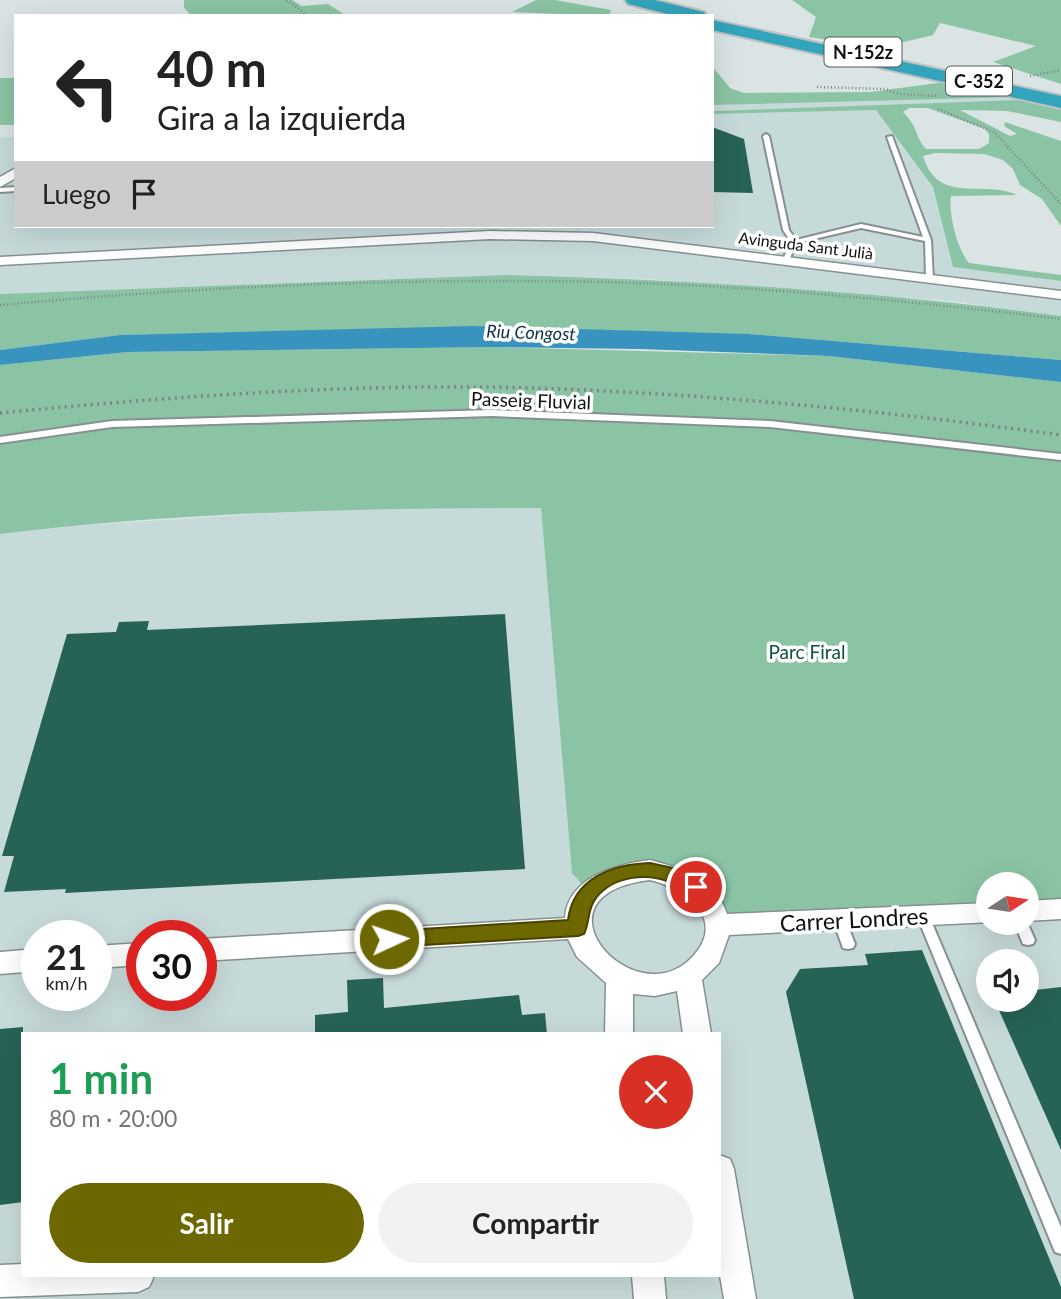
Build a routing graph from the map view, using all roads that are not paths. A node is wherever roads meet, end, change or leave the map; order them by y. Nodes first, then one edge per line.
1 (628, 2) edge
2 (667, 14) edge
3 (688, 14) edge
4 (714, 19) edge
5 (714, 25) edge
6 (1013, 83) joint
7 (1061, 96) edge
8 (766, 136) dead end
9 (890, 137) dead end
10 (594, 232) edge
11 (928, 240) junction
12 (794, 242) junction
13 (787, 260) junction
14 (0, 261) edge
15 (930, 278) junction
16 (1061, 295) edge
17 (0, 440) edge
18 (1061, 457) edge
19 (1061, 909) edge
20 (1040, 910) edge
21 (976, 914) edge
22 (923, 916) junction
23 (839, 920) junction
24 (718, 925) junction
25 (578, 928) junction
26 (1026, 935) edge
27 (1028, 940) dead end
28 (848, 944) dead end
29 (217, 949) edge
30 (21, 961) edge
31 (0, 962) edge
32 (688, 976) junction
33 (619, 978) junction
34 (619, 1032) edge
35 (697, 1032) edge
36 (721, 1181) edge
37 (1061, 1246) edge
38 (110, 1277) edge
39 (648, 1277) edge
40 (0, 1281) edge
41 (650, 1299) edge
42 (740, 1299) edge

1 - 2 highway
1 - 3 highway
4 - 6 highway, N-152z
5 - 7 highway, N-152z
6 - 7 highway, C-352
8 - 12 lane
9 - 11 lane
10 - 13 street, Avinguda Sant Julià
10 - 14 street, Avinguda Sant Julià
11 - 12 lane
11 - 15 lane
12 - 13 lane
13 - 15 street, Avinguda Sant Julià
15 - 16 street, Avinguda Sant Julià
17 - 18 lane, Passeig Fluvial
19 - 20 street
21 - 22 street, Carrer Londres
22 - 23 street, Carrer Londres
22 - 37 lane
23 - 24 street, Carrer Londres
23 - 28 lane
24 - 25 street
24 - 32 street
25 - 29 street
25 - 33 street
26 - 27 lane
30 - 31 street
32 - 33 street
32 - 35 street
33 - 34 street
36 - 42 street
38 - 40 street
39 - 41 street

